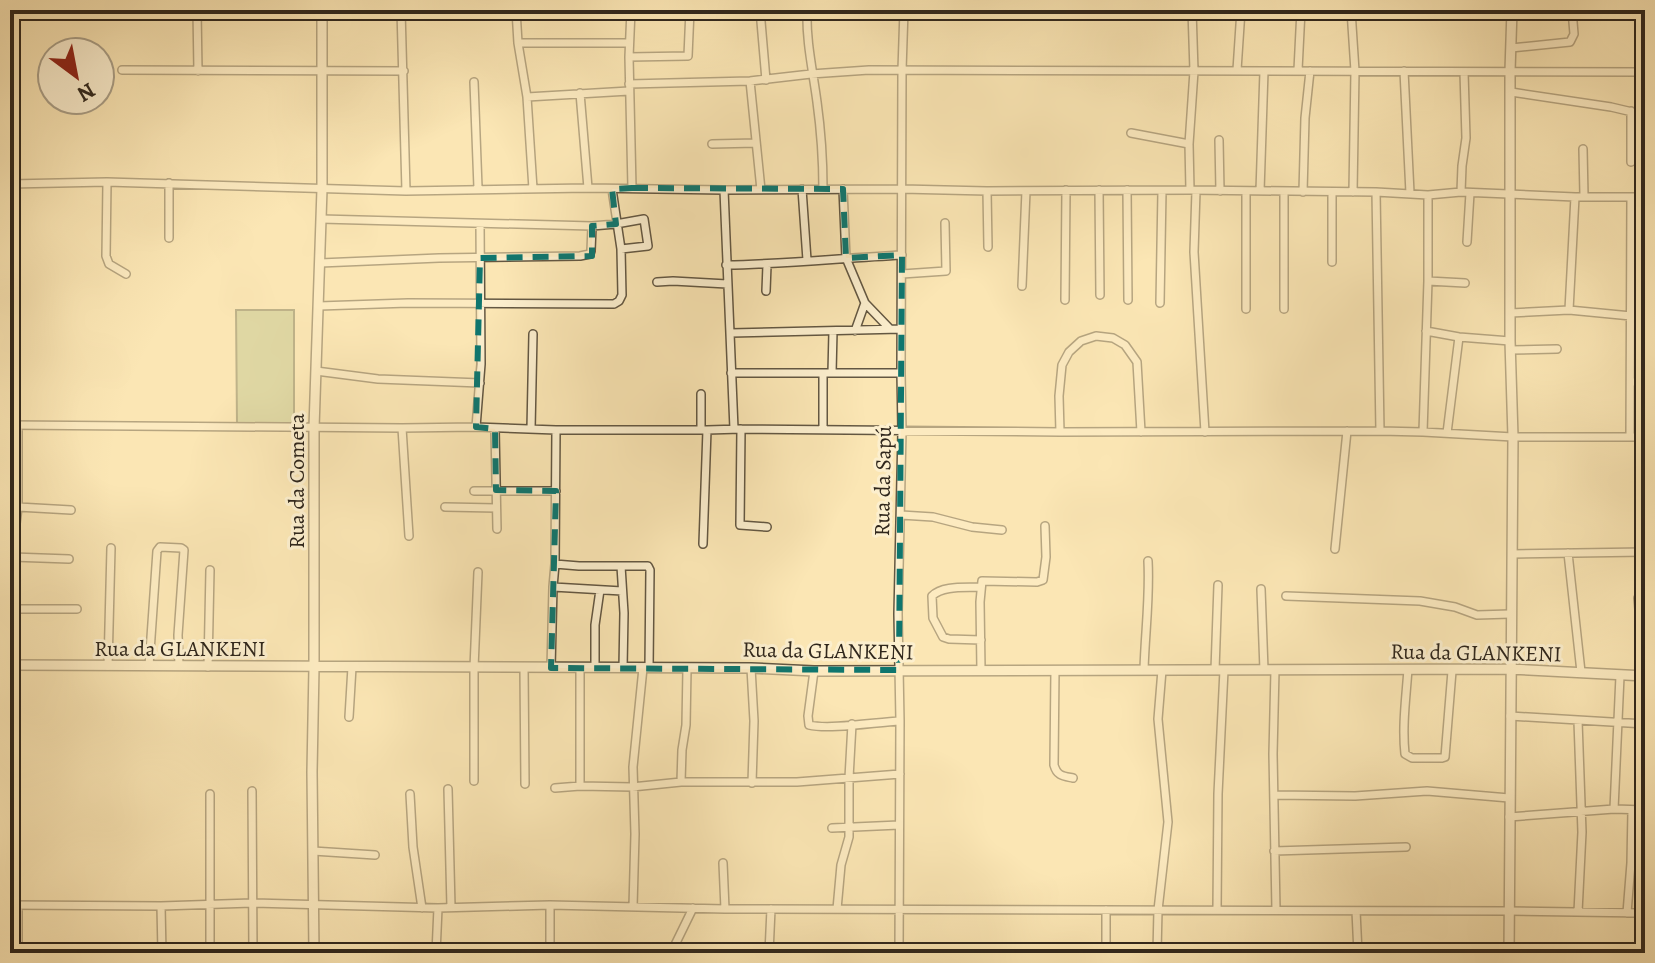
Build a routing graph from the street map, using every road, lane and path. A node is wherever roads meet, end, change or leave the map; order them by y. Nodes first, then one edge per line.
1 (197, 10) edge
2 (322, 10) edge
3 (401, 10) edge
4 (516, 10) edge
5 (631, 10) edge
6 (690, 10) edge
7 (760, 10) edge
8 (807, 10) edge
9 (904, 10) edge
10 (1192, 10) edge
11 (1241, 10) edge
12 (1301, 10) edge
13 (1351, 10) edge
14 (1512, 10) edge
15 (1572, 10) edge
16 (518, 43) junction
17 (629, 43) junction
18 (1511, 48) junction
19 (629, 57) junction
20 (122, 70) dead end
21 (902, 70) junction
22 (1237, 70) junction
23 (1298, 70) junction
24 (198, 71) junction
25 (404, 71) junction
26 (1194, 71) junction
27 (1264, 71) junction
28 (1310, 71) junction
29 (1355, 71) junction
30 (1404, 71) junction
31 (1510, 71) junction
32 (321, 72) junction
33 (1464, 72) junction
34 (1645, 72) edge
35 (811, 74) junction
36 (766, 80) junction
37 (750, 81) junction
38 (474, 82) dead end
39 (629, 87) junction
40 (1511, 92) junction
41 (580, 93) junction
42 (527, 97) junction
43 (1638, 113) edge
44 (1131, 133) dead end
45 (1219, 140) dead end
46 (756, 143) junction
47 (712, 144) dead end
48 (1189, 144) junction
49 (1583, 149) dead end
50 (1631, 162) dead end
51 (107, 182) junction
52 (169, 183) junction
53 (10, 184) edge
54 (478, 188) junction
55 (588, 188) junction
56 (632, 188) junction
57 (322, 189) junction
58 (533, 189) junction
59 (612, 189) junction
60 (802, 189) junction
61 (823, 189) junction
62 (843, 189) junction
63 (902, 189) junction
64 (724, 190) junction
65 (761, 190) junction
66 (1066, 190) junction
67 (1099, 190) junction
68 (1127, 190) junction
69 (406, 191) junction
70 (987, 191) junction
71 (1026, 191) junction
72 (1162, 191) junction
73 (1193, 191) junction
74 (1220, 191) junction
75 (1246, 191) junction
76 (1260, 191) junction
77 (1284, 191) junction
78 (1303, 192) junction
79 (1332, 192) junction
80 (1353, 192) junction
81 (1376, 192) junction
82 (1465, 192) junction
83 (1410, 193) junction
84 (1511, 193) junction
85 (1428, 195) junction
86 (1579, 196) junction
87 (1631, 197) junction
88 (1645, 197) edge
89 (321, 219) junction
90 (945, 223) dead end
91 (480, 224) junction
92 (616, 224) junction
93 (592, 226) junction
94 (169, 238) dead end
95 (1467, 242) dead end
96 (988, 247) dead end
97 (621, 249) junction
98 (902, 255) junction
99 (480, 258) junction
100 (846, 258) junction
101 (807, 260) junction
102 (1332, 262) dead end
103 (320, 263) junction
104 (726, 265) junction
105 (767, 265) junction
106 (126, 274) dead end
107 (902, 274) junction
108 (1428, 281) junction
109 (657, 282) dead end
110 (1465, 283) dead end
111 (727, 284) junction
112 (1022, 286) dead end
113 (766, 291) dead end
114 (1100, 295) dead end
115 (1065, 300) dead end
116 (1128, 300) dead end
117 (865, 303) junction
118 (1160, 303) dead end
119 (480, 304) junction
120 (319, 306) junction
121 (1246, 309) dead end
122 (1284, 309) dead end
123 (1569, 310) junction
124 (1510, 313) junction
125 (1631, 316) junction
126 (890, 329) junction
127 (901, 329) junction
128 (833, 331) junction
129 (855, 331) junction
130 (1426, 331) junction
131 (731, 333) junction
132 (533, 334) dead end
133 (1459, 337) junction
134 (1510, 345) junction
135 (1557, 349) dead end
136 (316, 371) junction
137 (731, 373) junction
138 (828, 373) junction
139 (901, 373) junction
140 (1631, 382) junction
141 (1645, 382) edge
142 (480, 383) junction
143 (701, 394) dead end
144 (14, 425) edge
145 (476, 427) junction
146 (314, 428) junction
147 (402, 428) junction
148 (495, 429) junction
149 (531, 429) junction
150 (738, 429) junction
151 (556, 430) junction
152 (704, 430) junction
153 (823, 430) junction
154 (902, 431) junction
155 (1347, 431) junction
156 (1380, 431) junction
157 (1060, 432) junction
158 (1141, 432) junction
159 (1205, 432) junction
160 (1423, 432) junction
161 (1447, 433) junction
162 (1513, 437) junction
163 (1630, 437) junction
164 (1645, 437) edge
165 (14, 470) edge
166 (496, 490) junction
167 (474, 491) dead end
168 (556, 491) junction
169 (445, 507) dead end
170 (496, 508) junction
171 (71, 510) dead end
172 (15, 512) edge
173 (901, 515) junction
174 (1045, 526) dead end
175 (767, 527) dead end
176 (497, 529) dead end
177 (1002, 530) dead end
178 (409, 536) dead end
179 (703, 544) dead end
180 (111, 548) dead end
181 (1335, 549) dead end
182 (1645, 552) edge
183 (1568, 553) junction
184 (1512, 554) junction
185 (12, 557) junction
186 (69, 559) dead end
187 (1148, 561) dead end
188 (555, 564) junction
189 (621, 566) junction
190 (210, 570) dead end
191 (478, 572) dead end
192 (1218, 585) dead end
193 (553, 587) junction
194 (981, 587) junction
195 (1261, 589) dead end
196 (600, 590) junction
197 (622, 591) junction
198 (1286, 596) dead end
199 (1638, 598) dead end
200 (11, 609) edge
201 (77, 609) dead end
202 (1510, 614) junction
203 (981, 640) junction
204 (11, 665) edge
205 (108, 666) junction
206 (149, 666) junction
207 (179, 666) junction
208 (208, 667) junction
209 (314, 667) junction
210 (352, 667) junction
211 (474, 668) junction
212 (524, 668) junction
213 (551, 668) junction
214 (580, 668) junction
215 (595, 668) junction
216 (623, 668) junction
217 (646, 668) junction
218 (751, 668) junction
219 (687, 669) junction
220 (1408, 669) junction
221 (1510, 669) junction
222 (899, 670) junction
223 (981, 670) junction
224 (1055, 670) junction
225 (1144, 670) junction
226 (1162, 670) junction
227 (1220, 670) junction
228 (1269, 670) junction
229 (814, 671) junction
230 (1452, 671) junction
231 (1581, 672) junction
232 (1620, 676) junction
233 (1645, 676) edge
234 (1510, 716) junction
235 (349, 717) dead end
236 (900, 721) junction
237 (1578, 721) junction
238 (1618, 722) junction
239 (852, 724) junction
240 (1645, 724) edge
241 (900, 774) junction
242 (849, 778) junction
243 (1073, 778) dead end
244 (474, 781) dead end
245 (681, 782) junction
246 (752, 783) junction
247 (525, 784) dead end
248 (580, 786) junction
249 (632, 787) junction
250 (555, 788) dead end
251 (448, 789) dead end
252 (252, 791) dead end
253 (210, 794) dead end
254 (410, 794) dead end
255 (1274, 795) junction
256 (1509, 798) junction
257 (1614, 809) junction
258 (1632, 810) junction
259 (1645, 810) edge
260 (1581, 813) junction
261 (1509, 817) junction
262 (899, 825) junction
263 (832, 828) dead end
264 (850, 828) junction
265 (1406, 847) dead end
266 (313, 851) junction
267 (1274, 851) junction
268 (375, 855) dead end
269 (723, 863) dead end
270 (252, 903) junction
271 (14, 905) edge
272 (210, 905) junction
273 (313, 905) junction
274 (550, 905) junction
275 (161, 906) junction
276 (451, 907) junction
277 (633, 907) junction
278 (422, 908) junction
279 (438, 908) junction
280 (693, 908) junction
281 (725, 909) junction
282 (771, 909) junction
283 (837, 909) junction
284 (899, 909) junction
285 (1106, 910) junction
286 (1158, 910) junction
287 (1217, 910) junction
288 (1276, 910) junction
289 (1356, 911) junction
290 (1509, 911) junction
291 (1578, 912) junction
292 (1627, 913) junction
293 (1645, 913) edge
294 (18, 953) edge
295 (162, 953) edge
296 (210, 953) edge
297 (253, 953) edge
298 (314, 953) edge
299 (390, 953) edge
300 (436, 953) edge
301 (550, 953) edge
302 (671, 953) edge
303 (769, 953) edge
304 (899, 953) edge
305 (1106, 953) edge
306 (1157, 953) edge
307 (1358, 953) edge
308 (1509, 953) edge

1 - 24 street
2 - 32 street, Rua da Cometa
3 - 25 street
4 - 16 street
5 - 17 street
6 - 19 street
7 - 36 street
8 - 35 street
9 - 21 street, Rua da Sapú
10 - 26 street
11 - 22 street
12 - 23 street
13 - 29 street
14 - 18 street
15 - 18 street
16 - 17 street
16 - 42 street
17 - 19 street
18 - 31 street
19 - 39 street
20 - 24 street
21 - 26 street
21 - 35 street
21 - 63 street, Rua da Sapú
22 - 26 street
22 - 27 street
23 - 27 street
23 - 28 street
24 - 32 street
25 - 32 street
25 - 69 street
26 - 48 street
27 - 76 street
28 - 29 street
28 - 78 street
29 - 30 street
29 - 80 street
30 - 33 street
30 - 83 street
31 - 33 street
31 - 34 street
31 - 40 street
32 - 57 street, Rua da Cometa
33 - 82 street
34 - 43 street
35 - 36 street
35 - 61 street
36 - 37 street
37 - 39 street
37 - 46 street
38 - 54 street
39 - 41 street
39 - 56 street
40 - 43 street
40 - 84 street
41 - 42 street
41 - 55 street
42 - 58 street
43 - 50 street
44 - 48 street
45 - 74 street
46 - 47 street
46 - 65 street
48 - 73 street
49 - 86 street
51 - 52 street
51 - 53 street
51 - 106 street
52 - 57 street
52 - 94 street
54 - 58 street
54 - 69 street
55 - 58 street
55 - 59 street
56 - 59 street
56 - 64 street
57 - 69 street
57 - 89 street, Rua da Cometa
59 - 92 street
60 - 61 street
60 - 65 street
60 - 101 street
61 - 62 street
62 - 63 street
62 - 100 street
63 - 70 street
63 - 98 street, Rua da Sapú
64 - 65 street
64 - 104 street
66 - 67 street
66 - 71 street
66 - 115 street
67 - 68 street
67 - 114 street
68 - 72 street
68 - 116 street
70 - 71 street
70 - 96 street
71 - 112 street
72 - 73 street
72 - 118 street
73 - 74 street
73 - 159 street
74 - 75 street
75 - 76 street
75 - 121 street
76 - 77 street
77 - 78 street
77 - 122 street
78 - 79 street
79 - 80 street
79 - 102 street
80 - 81 street
81 - 83 street
81 - 156 street
82 - 84 street
82 - 85 street
82 - 95 street
83 - 85 street
84 - 86 street
84 - 124 street
85 - 108 street
86 - 87 street
86 - 123 street
87 - 88 street
87 - 125 street
89 - 91 street
89 - 103 street, Rua da Cometa
90 - 107 street
91 - 93 street
91 - 99 street
92 - 93 street
92 - 97 street
92 - 97 street
93 - 99 street
97 - 119 street
98 - 100 street
98 - 107 street, Rua da Sapú
99 - 103 street
99 - 119 street
100 - 101 street
100 - 117 street
101 - 105 street
103 - 120 street, Rua da Cometa
104 - 105 street
104 - 111 street
105 - 113 street
107 - 127 street, Rua da Sapú
108 - 110 street
108 - 130 street
109 - 111 street
111 - 131 street
117 - 126 street
117 - 129 street
119 - 120 street
119 - 142 street
120 - 136 street, Rua da Cometa
123 - 124 street
123 - 125 street
124 - 134 street
125 - 140 street
126 - 127 street
126 - 129 street
127 - 139 street, Rua da Sapú
128 - 129 street
128 - 131 street
128 - 138 street
130 - 133 street
130 - 160 street
131 - 137 street
132 - 149 street
133 - 134 street
133 - 161 street
134 - 135 street
134 - 162 street
136 - 142 street
136 - 146 street, Rua da Cometa
137 - 138 street
137 - 150 street
138 - 139 street
138 - 153 street
139 - 154 street, Rua da Sapú
140 - 141 street
140 - 163 street
142 - 145 street
143 - 152 street
144 - 146 street
144 - 165 street
145 - 147 street
145 - 148 street
146 - 147 street
146 - 209 street, Rua da Cometa
147 - 178 street
148 - 149 street
148 - 166 street
149 - 151 street
150 - 152 street
150 - 153 street
150 - 175 street
151 - 152 street
151 - 168 street
152 - 179 street
153 - 154 street
154 - 157 street
154 - 173 street, Rua da Sapú
155 - 156 street
155 - 159 street
155 - 181 street
156 - 160 street
157 - 158 street
157 - 158 street
158 - 159 street
160 - 161 street
161 - 162 street
162 - 163 street
162 - 184 street
163 - 164 street
165 - 172 street
166 - 167 street
166 - 168 street
166 - 170 street
168 - 188 street
169 - 170 street
170 - 176 street
171 - 172 street
172 - 185 street
173 - 177 street
173 - 222 street, Rua da Sapú
174 - 194 street
180 - 205 street
182 - 183 street
183 - 184 street
183 - 231 street
184 - 202 street
185 - 186 street
185 - 200 street
187 - 225 street
188 - 189 street
188 - 193 street
189 - 197 street
189 - 217 street
190 - 208 street
191 - 211 street
192 - 227 street
193 - 196 street
193 - 213 street
194 - 203 street
194 - 203 street
195 - 228 street
196 - 197 street
196 - 215 street
197 - 216 street
198 - 202 street
199 - 233 street
200 - 201 street
200 - 204 street
202 - 221 street
203 - 223 street
204 - 205 street, Rua da GLANKENI
205 - 206 street, Rua da GLANKENI
206 - 207 street, Rua da GLANKENI
206 - 207 street
207 - 208 street, Rua da GLANKENI
208 - 209 street, Rua da GLANKENI
209 - 210 street, Rua da GLANKENI
209 - 266 street, Rua da Cometa
210 - 211 street, Rua da GLANKENI
210 - 235 street
211 - 212 street, Rua da GLANKENI
211 - 244 street
212 - 213 street, Rua da GLANKENI
212 - 247 street
213 - 214 street, Rua da GLANKENI
214 - 215 street, Rua da GLANKENI
214 - 248 street
215 - 216 street, Rua da GLANKENI
216 - 217 street, Rua da GLANKENI
217 - 219 street, Rua da GLANKENI
217 - 249 street
218 - 219 street, Rua da GLANKENI
218 - 229 street, Rua da GLANKENI
218 - 246 street
219 - 245 street
220 - 228 street, Rua da GLANKENI
220 - 230 street, Rua da GLANKENI
220 - 230 street
221 - 230 street, Rua da GLANKENI
221 - 231 street, Rua da GLANKENI
221 - 234 street
222 - 223 street, Rua da GLANKENI
222 - 229 street, Rua da GLANKENI
222 - 236 street, Rua da Sapú
223 - 224 street, Rua da GLANKENI
224 - 225 street, Rua da GLANKENI
224 - 243 street
225 - 226 street, Rua da GLANKENI
226 - 227 street, Rua da GLANKENI
226 - 286 street
227 - 228 street, Rua da GLANKENI
227 - 287 street
228 - 255 street
229 - 239 street
231 - 232 street, Rua da GLANKENI
232 - 233 street, Rua da GLANKENI
232 - 238 street
234 - 237 street
234 - 256 street
236 - 239 street
236 - 241 street, Rua da Sapú
237 - 238 street
237 - 260 street
238 - 240 street
238 - 257 street
239 - 242 street
241 - 242 street
241 - 262 street, Rua da Sapú
242 - 246 street
242 - 264 street
245 - 246 street
245 - 249 street
248 - 249 street
248 - 250 street
249 - 277 street
251 - 276 street
252 - 270 street
253 - 272 street
254 - 278 street
255 - 256 street
255 - 267 street
256 - 261 street
257 - 258 street
257 - 260 street
258 - 259 street
258 - 292 street
260 - 261 street
260 - 291 street
261 - 290 street
262 - 264 street
262 - 284 street, Rua da Sapú
263 - 264 street
264 - 283 street
265 - 267 street
266 - 268 street
266 - 273 street, Rua da Cometa
267 - 288 street
269 - 281 street
270 - 272 street
270 - 273 street
270 - 297 street
271 - 275 street
271 - 294 street
272 - 275 street
272 - 296 street
273 - 278 street
273 - 298 street, Rua da Cometa
274 - 276 street
274 - 277 street
274 - 301 street
275 - 295 street
276 - 279 street
277 - 280 street
278 - 279 street
279 - 300 street
280 - 281 street
280 - 302 street
281 - 282 street
282 - 283 street
282 - 303 street
283 - 284 street
284 - 285 street
284 - 304 street, Rua da Sapú
285 - 286 street
285 - 305 street
286 - 287 street
286 - 306 street
287 - 288 street
288 - 289 street
289 - 290 street
289 - 307 street
290 - 291 street
290 - 308 street
291 - 292 street
292 - 293 street
299 - 300 street

